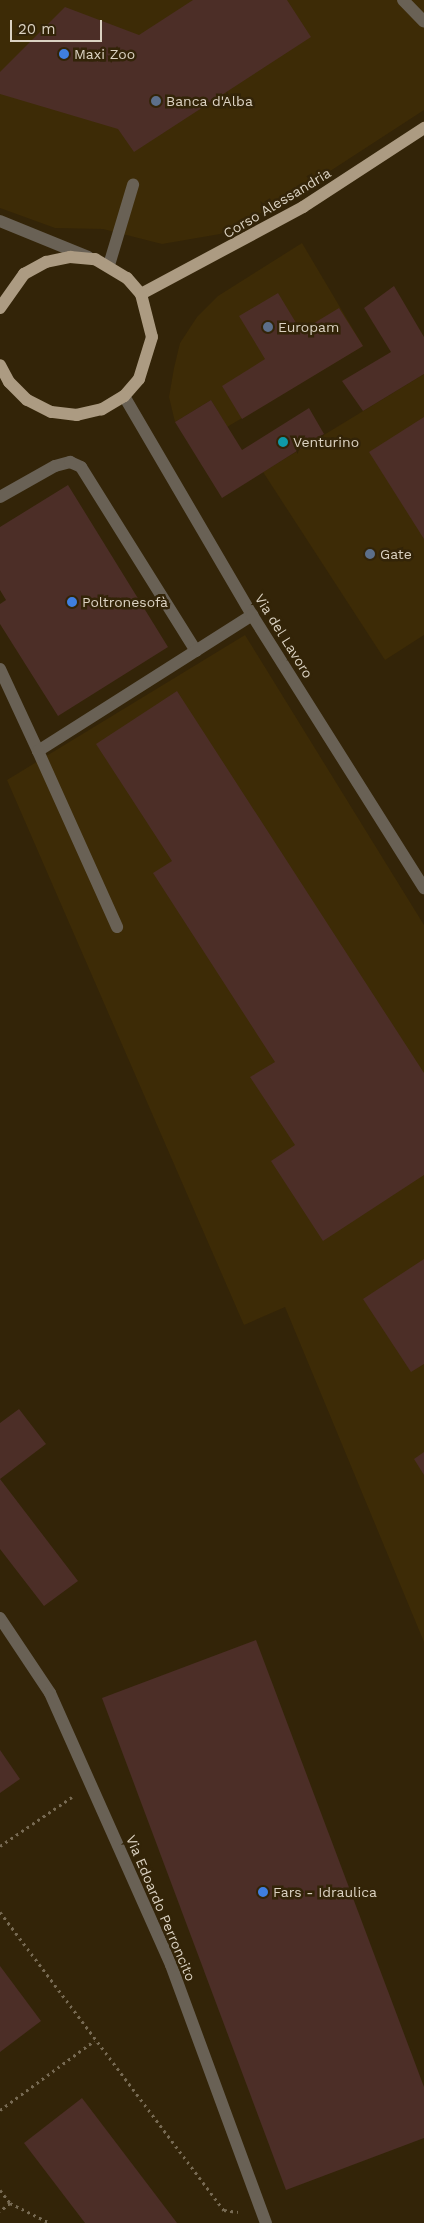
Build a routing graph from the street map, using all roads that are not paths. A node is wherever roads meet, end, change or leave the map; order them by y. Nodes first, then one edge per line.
1 (403, 0) edge
2 (424, 22) edge
3 (424, 128) edge
4 (133, 185) dead end
5 (0, 220) edge
6 (95, 259) junction
7 (109, 265) junction
8 (141, 294) junction
9 (0, 308) edge
10 (0, 365) edge
11 (4, 386) edge
12 (124, 396) junction
13 (0, 497) edge
14 (252, 614) junction
15 (196, 651) junction
16 (0, 669) edge
17 (38, 751) junction
18 (424, 888) edge
19 (116, 927) dead end
20 (0, 1618) edge
21 (264, 2219) edge

1 - 2 street
3 - 8 main road, Corso Alessandria
4 - 7 street
5 - 6 street
6 - 7 main road
6 - 9 main road
7 - 8 main road
8 - 12 main road
10 - 11 main road
11 - 12 main road
12 - 14 street, Via del Lavoro
13 - 15 street
14 - 15 street
14 - 18 street, Via del Lavoro
15 - 17 street
16 - 17 street
17 - 19 street
20 - 21 street, Via Edoardo Perroncito

